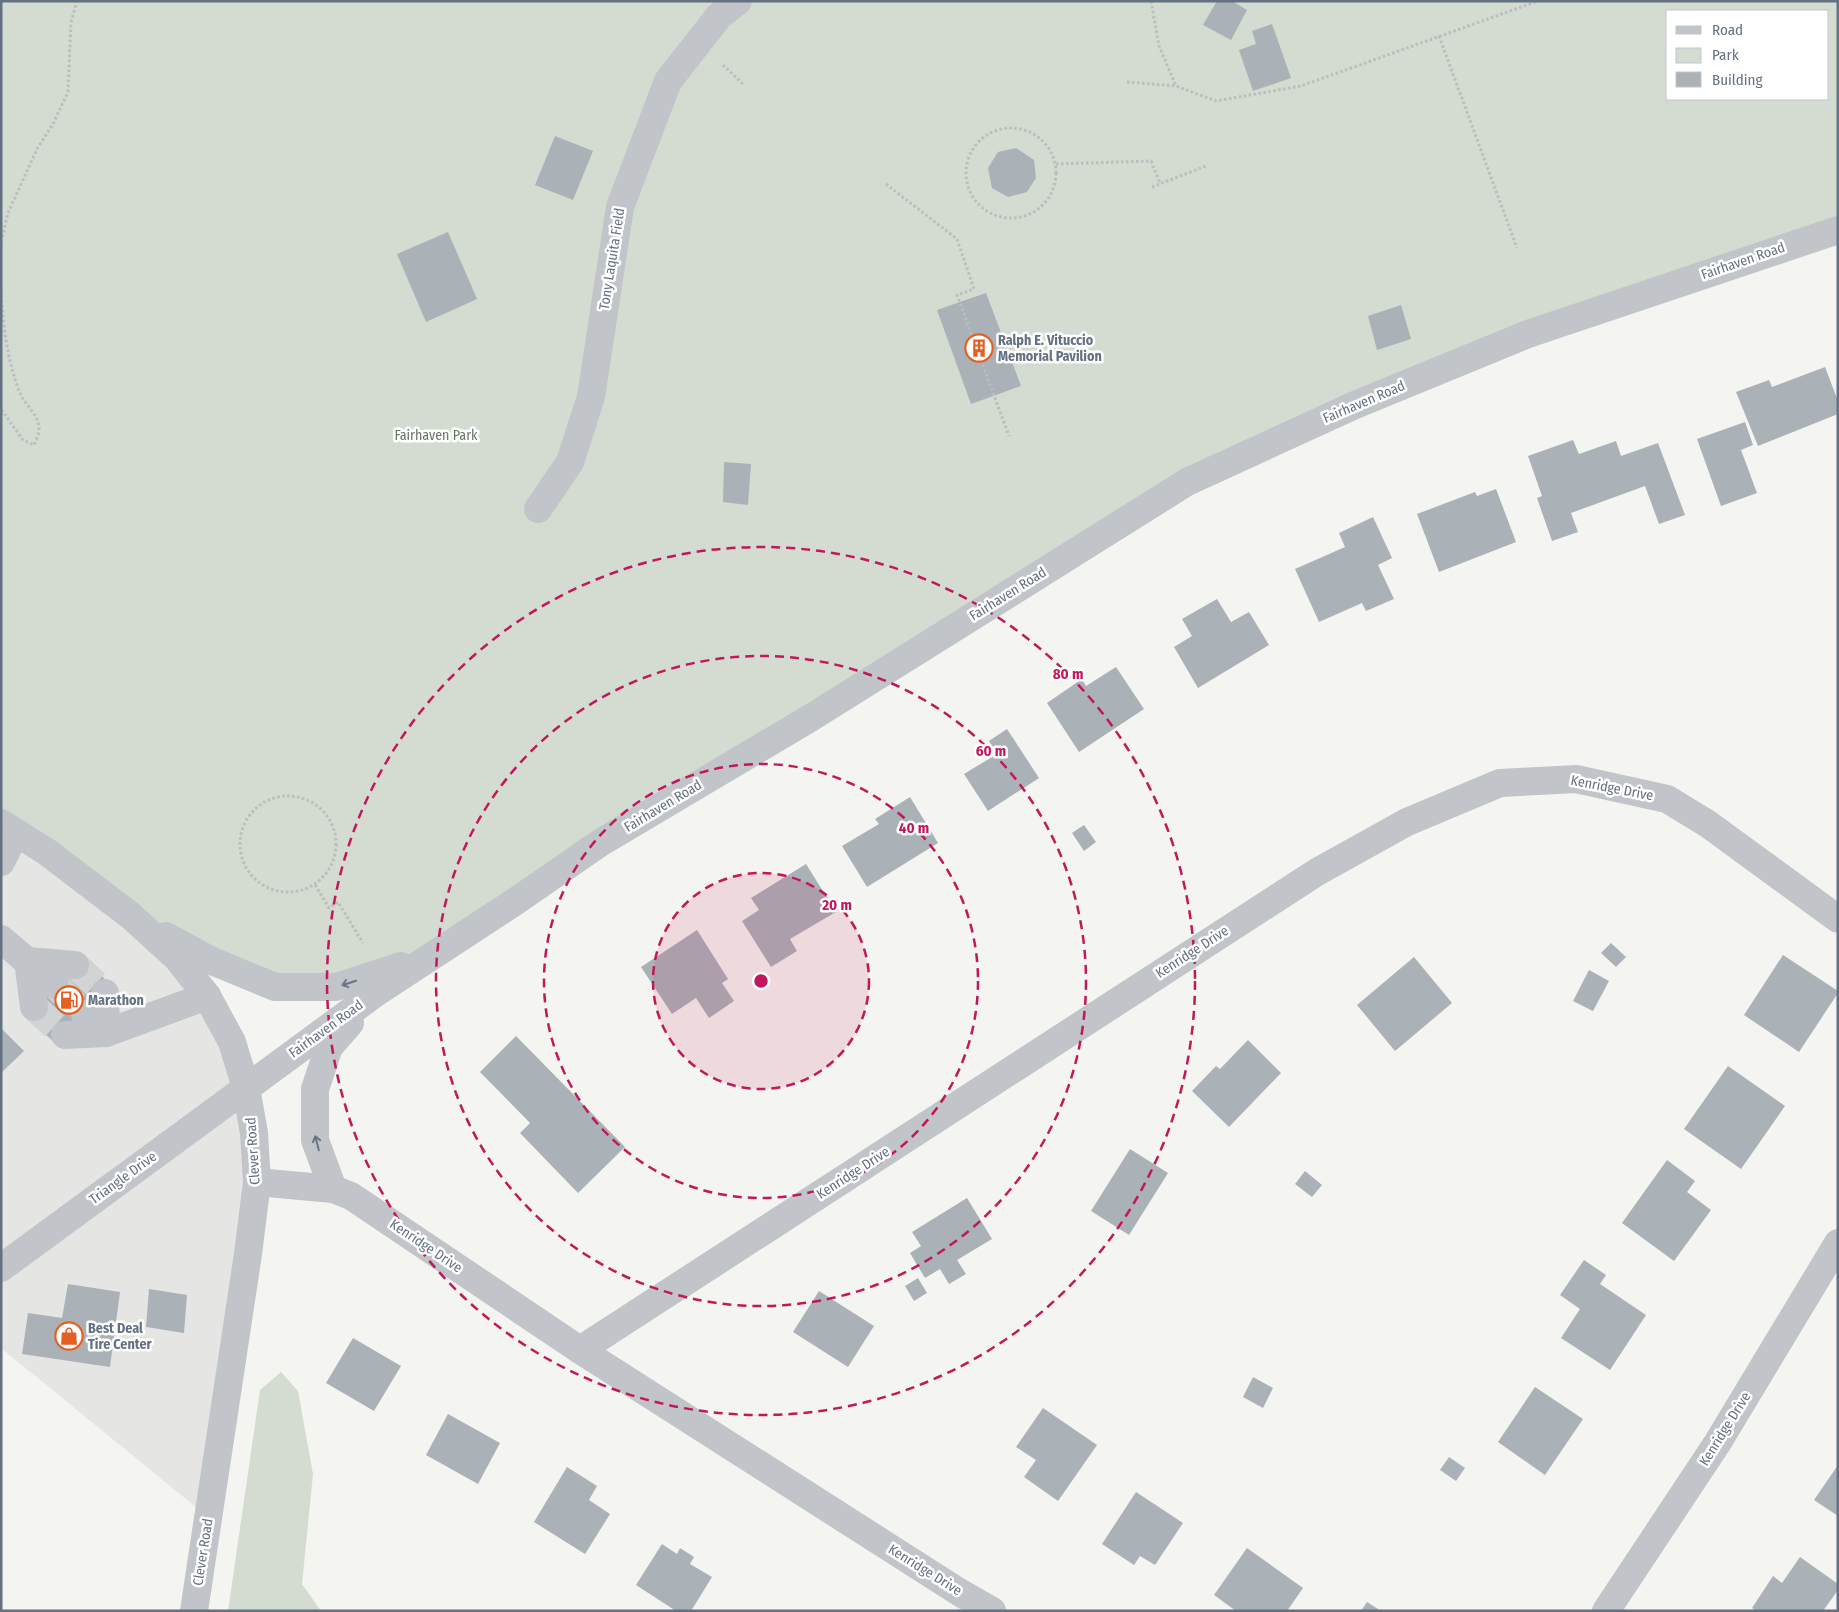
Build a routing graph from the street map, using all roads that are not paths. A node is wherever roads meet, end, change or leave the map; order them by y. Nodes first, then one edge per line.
1 (738, 1) edge
2 (1838, 230) edge
3 (538, 509) dead end
4 (8, 827) edge
5 (1, 862) edge
6 (131, 916) junction
7 (1838, 919) edge
8 (1, 939) edge
9 (428, 957) junction
10 (28, 961) junction
11 (75, 965) tunnel mouth
12 (55, 985) tunnel mouth
13 (377, 992) junction
14 (105, 993) tunnel mouth
15 (207, 996) junction
16 (34, 1007) tunnel mouth
17 (85, 1014) tunnel mouth
18 (106, 1033) junction
19 (64, 1035) tunnel mouth
20 (246, 1088) junction
21 (256, 1182) junction
22 (333, 1189) junction
23 (1838, 1243) edge
24 (1, 1268) edge
25 (580, 1350) junction
26 (194, 1611) edge
27 (992, 1611) edge
28 (1606, 1611) edge

1 - 3 street, Tony Laquita Field
2 - 9 street, Fairhaven Road
4 - 5 street
4 - 6 street, Clever Road
9 -> 6 street
6 - 15 street, Clever Road
7 - 25 street, Kenridge Drive
8 - 10 street
9 - 13 street, Fairhaven Road
10 - 11 street
10 - 12 street
10 - 16 street
13 - 20 street, Fairhaven Road
22 -> 13 street
14 - 18 street
15 - 18 street
15 - 20 street, Clever Road
17 - 18 street
18 - 19 street
20 - 21 street, Clever Road
20 - 24 street, Triangle Drive
21 - 22 street, Kenridge Drive
21 - 26 street, Clever Road
22 - 25 street, Kenridge Drive
23 - 28 street, Kenridge Drive
25 - 27 street, Kenridge Drive

